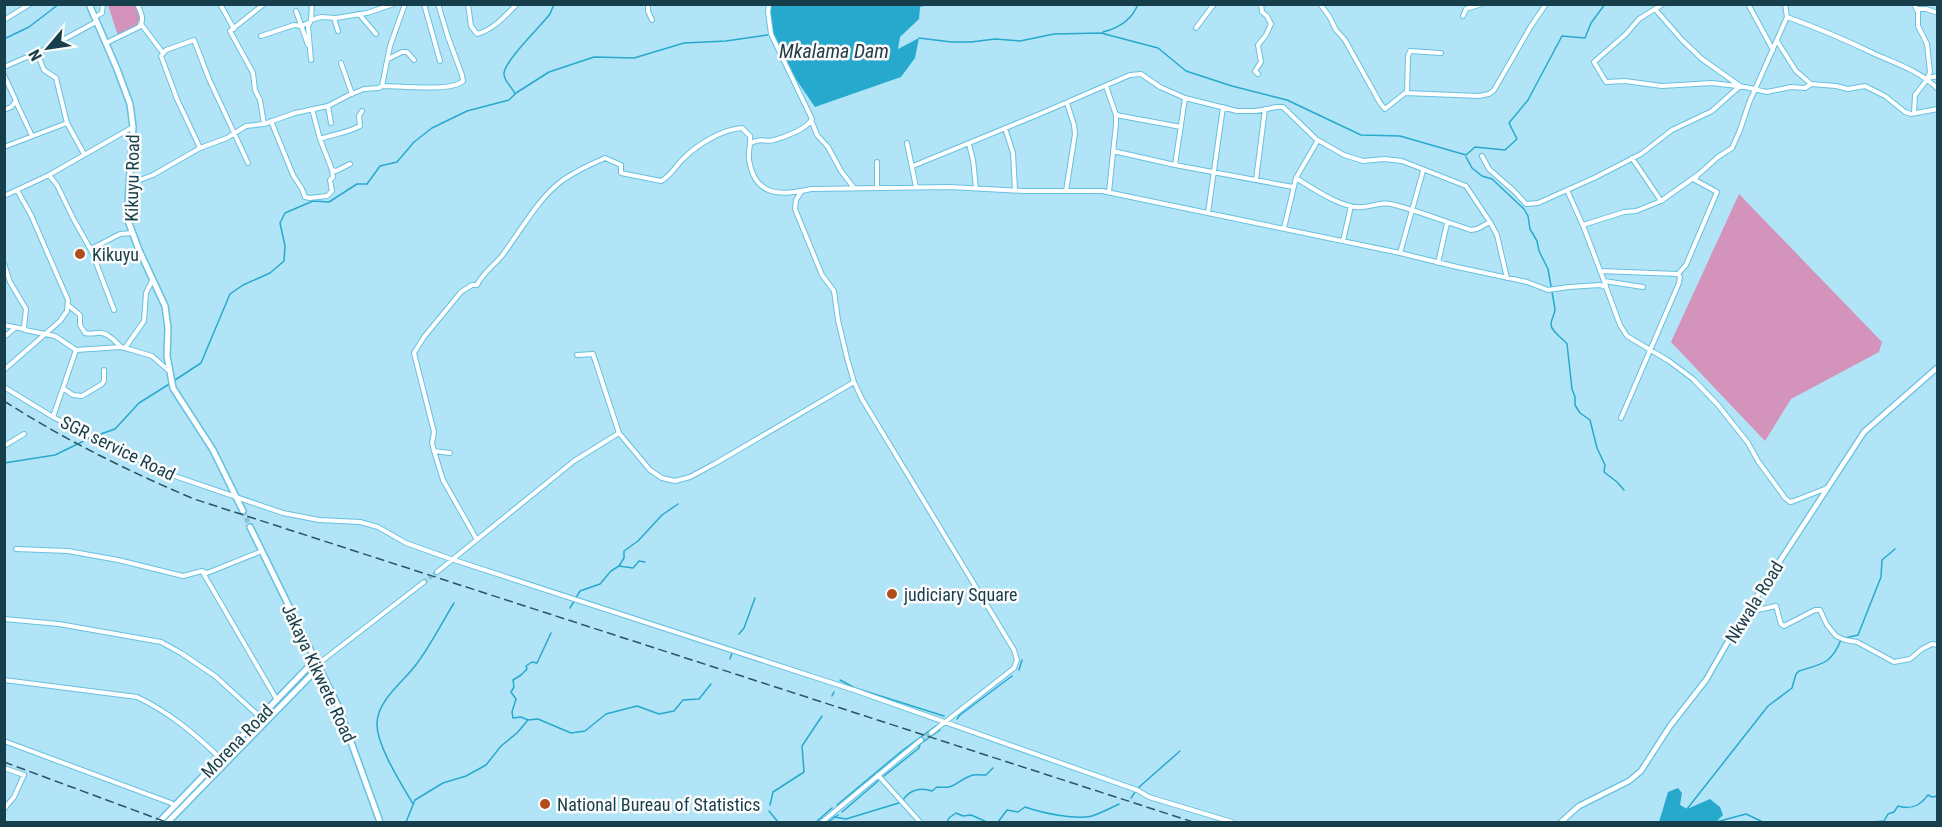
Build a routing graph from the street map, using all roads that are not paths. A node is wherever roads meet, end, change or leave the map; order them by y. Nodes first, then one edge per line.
1 (30, 4) edge
2 (89, 4) edge
3 (103, 4) edge
4 (137, 4) edge
5 (220, 4) edge
6 (264, 4) edge
7 (312, 4) edge
8 (394, 4) edge
9 (410, 4) edge
10 (424, 4) edge
11 (438, 4) edge
12 (468, 4) edge
13 (516, 4) edge
14 (648, 4) edge
15 (769, 4) edge
16 (1214, 4) edge
17 (1261, 4) edge
18 (1320, 4) edge
19 (1482, 4) edge
20 (1546, 4) edge
21 (1664, 4) edge
22 (1748, 4) edge
23 (1785, 4) edge
24 (1926, 4) edge
25 (384, 6) edge
26 (405, 6) edge
27 (1655, 9) junction
28 (1917, 9) edge
29 (296, 11) dead end
30 (1938, 13) edge
31 (358, 14) junction
32 (1463, 16) dead end
33 (1787, 17) junction
34 (334, 18) junction
35 (4, 20) edge
36 (95, 20) junction
37 (652, 20) dead end
38 (310, 22) junction
39 (141, 24) junction
40 (301, 26) junction
41 (1196, 28) dead end
42 (234, 29) junction
43 (338, 31) dead end
44 (376, 34) dead end
45 (261, 36) dead end
46 (1778, 41) junction
47 (106, 43) junction
48 (310, 48) junction
49 (1774, 51) junction
50 (37, 53) junction
51 (163, 53) junction
52 (1441, 53) dead end
53 (387, 59) junction
54 (311, 60) dead end
55 (414, 60) dead end
56 (440, 61) dead end
57 (341, 63) dead end
58 (4, 67) edge
59 (1258, 74) dead end
60 (4, 75) edge
61 (1938, 76) edge
62 (1928, 79) junction
63 (1811, 84) junction
64 (382, 86) junction
65 (1106, 86) junction
66 (1740, 86) junction
67 (1938, 89) edge
68 (1755, 90) junction
69 (1407, 93) junction
70 (352, 94) junction
71 (1185, 98) junction
72 (16, 101) junction
73 (1067, 103) junction
74 (328, 106) junction
75 (1223, 107) junction
76 (312, 109) junction
77 (1265, 109) junction
78 (1938, 109) edge
79 (4, 110) edge
80 (362, 111) dead end
81 (1914, 114) junction
82 (1116, 115) junction
83 (271, 121) junction
84 (811, 122) junction
85 (67, 123) junction
86 (331, 123) dead end
87 (264, 124) junction
88 (133, 127) junction
89 (1181, 127) junction
90 (1005, 129) junction
91 (234, 134) junction
92 (32, 136) junction
93 (320, 139) junction
94 (1318, 140) junction
95 (907, 142) dead end
96 (751, 143) junction
97 (969, 144) junction
98 (4, 147) edge
99 (200, 148) junction
100 (1113, 151) junction
101 (84, 154) junction
102 (1482, 156) dead end
103 (1632, 158) junction
104 (877, 162) dead end
105 (248, 163) dead end
106 (350, 164) dead end
107 (1175, 165) junction
108 (913, 166) junction
109 (332, 170) junction
110 (1422, 171) junction
111 (1215, 172) junction
112 (49, 175) junction
113 (1697, 176) junction
114 (1296, 178) junction
115 (1256, 180) junction
116 (128, 184) junction
117 (916, 187) junction
118 (1293, 187) junction
119 (878, 188) junction
120 (976, 188) junction
121 (855, 189) junction
122 (17, 190) junction
123 (1015, 190) junction
124 (1567, 190) junction
125 (802, 191) junction
126 (1066, 191) junction
127 (1108, 192) junction
128 (4, 196) edge
129 (1661, 201) junction
130 (1351, 206) junction
131 (1410, 210) junction
132 (1208, 213) junction
133 (1490, 222) junction
134 (1447, 223) junction
135 (1583, 225) junction
136 (1284, 228) junction
137 (132, 233) junction
138 (1343, 241) junction
139 (91, 249) junction
140 (1400, 253) junction
141 (1438, 263) junction
142 (4, 264) edge
143 (1600, 271) junction
144 (1678, 273) junction
145 (1507, 278) junction
146 (153, 279) junction
147 (1604, 281) junction
148 (1606, 287) junction
149 (1643, 287) dead end
150 (68, 304) junction
151 (114, 310) dead end
152 (4, 325) edge
153 (14, 328) junction
154 (24, 329) junction
155 (44, 334) junction
156 (4, 337) edge
157 (123, 348) junction
158 (76, 350) junction
159 (1650, 350) junction
160 (577, 355) dead end
161 (1938, 367) edge
162 (4, 370) edge
163 (104, 370) dead end
164 (169, 370) junction
165 (854, 382) junction
166 (4, 387) edge
167 (64, 389) junction
168 (53, 417) junction
169 (1621, 418) dead end
170 (620, 433) junction
171 (24, 434) dead end
172 (4, 446) edge
173 (434, 451) junction
174 (450, 453) dead end
175 (1827, 488) junction
176 (237, 498) junction
177 (243, 512) tunnel mouth
178 (250, 527) tunnel mouth
179 (477, 540) junction
180 (16, 549) dead end
181 (262, 551) junction
182 (451, 560) junction
183 (202, 571) junction
184 (437, 572) tunnel mouth
185 (424, 582) tunnel mouth
186 (1750, 606) junction
187 (4, 619) edge
188 (1938, 645) edge
189 (317, 664) junction
190 (4, 680) edge
191 (277, 700) junction
192 (260, 717) junction
193 (944, 722) junction
194 (931, 733) tunnel mouth
195 (921, 740) tunnel mouth
196 (4, 741) edge
197 (220, 759) junction
198 (4, 768) edge
199 (878, 775) junction
200 (175, 806) junction
201 (4, 809) edge
202 (159, 822) edge
203 (168, 822) edge
204 (380, 822) edge
205 (822, 822) edge
206 (920, 822) edge
207 (1232, 822) edge
208 (1561, 822) edge

1 - 35 street
2 - 36 main road, Kikuyu Road
3 - 36 street
4 - 39 street
5 - 42 street
6 - 42 street
7 - 38 street
8 - 25 street
9 - 26 street
10 - 56 street
11 - 64 street
12 - 13 street
14 - 37 street
15 - 84 street
16 - 41 street
17 - 59 street
18 - 69 street
19 - 32 street
20 - 69 street
21 - 27 street
22 - 49 street
23 - 33 street
24 - 28 street
25 - 31 street
26 - 53 street
27 - 66 street
27 - 66 street
28 - 30 street
28 - 62 street
29 - 40 street
31 - 34 street
31 - 44 street
33 - 46 street
33 - 62 street
34 - 38 street
34 - 43 street
36 - 47 main road, Kikuyu Road
36 - 50 street
38 - 40 street
38 - 48 street
39 - 47 street
39 - 51 street
40 - 45 street
40 - 48 street
42 - 87 street
46 - 49 street
46 - 63 street
47 - 88 main road, Kikuyu Road
48 - 54 street
49 - 68 street
50 - 58 street
50 - 85 street
51 - 91 street
51 - 99 street
52 - 69 street
53 - 55 street
53 - 64 street
57 - 70 street
60 - 72 street
61 - 62 street
62 - 67 street
62 - 81 street
63 - 68 street
63 - 81 street
64 - 70 street
65 - 71 street
65 - 73 street
65 - 82 street
66 - 68 street
66 - 103 street
68 - 113 street
70 - 74 street
71 - 75 street
71 - 89 street
72 - 79 street
72 - 92 street
73 - 90 street
73 - 126 street
74 - 76 street
74 - 86 street
75 - 77 street
75 - 111 street
76 - 83 street
76 - 93 street
77 - 94 street
77 - 115 street
78 - 81 street
80 - 93 street
82 - 89 street
82 - 100 street
83 - 87 street
83 - 109 street
84 - 96 street
84 - 121 street
85 - 92 street
85 - 101 street
87 - 91 street
88 - 101 street
88 - 116 main road, Kikuyu Road
89 - 107 street
90 - 97 street
90 - 123 street
91 - 99 street
91 - 105 street
92 - 98 street
93 - 109 street
94 - 110 street
94 - 114 street
95 - 108 street
96 - 125 street
96 - 173 street
97 - 108 street
97 - 120 street
99 - 116 street
100 - 107 street
100 - 127 street
101 - 112 street
102 - 124 street
103 - 124 street
103 - 129 street
104 - 119 street
106 - 109 street
107 - 111 street
108 - 117 street
110 - 131 street
110 - 133 street
111 - 115 street
111 - 132 street
112 - 122 street
112 - 139 street
113 - 129 street
113 - 144 street
114 - 118 street
114 - 130 street
115 - 118 street
116 - 137 main road, Kikuyu Road
117 - 119 street
117 - 120 street
118 - 136 street
119 - 121 street
120 - 123 street
121 - 125 street
122 - 128 street
122 - 150 street
123 - 126 street
124 - 135 street
125 - 165 street
126 - 127 street
127 - 132 street
129 - 135 street
130 - 131 street
130 - 138 street
131 - 134 street
131 - 140 street
132 - 136 street
133 - 134 street
133 - 145 street
134 - 141 street
135 - 143 street
136 - 138 street
137 - 139 street
137 - 146 main road, Kikuyu Road
138 - 140 street
139 - 151 street
140 - 141 street
141 - 145 street
142 - 154 street
143 - 144 street
143 - 147 street
144 - 159 street
145 - 148 street
146 - 157 street
146 - 164 main road, Kikuyu Road
147 - 148 street
147 - 149 street
148 - 159 street
150 - 155 street
150 - 157 street
152 - 153 street
153 - 154 street
153 - 156 street
154 - 155 street
155 - 158 street
155 - 162 street
157 - 158 street
157 - 164 street
158 - 167 street
159 - 169 street
159 - 175 street
160 - 170 street
161 - 175 street, Nkwala Road
163 - 167 street
164 - 176 main road, Kikuyu Road
165 - 170 street
165 - 193 street
166 - 168 street, SGR service Road
167 - 168 street
168 - 176 street, SGR service Road
170 - 179 street
171 - 172 street
173 - 174 street
173 - 179 street
175 - 186 street, Nkwala Road
176 - 177 main road
176 - 182 street, SGR service Road
178 - 181 main road, Jakaya Kikwete Road
179 - 182 street
180 - 183 street
181 - 183 street
181 - 189 main road, Jakaya Kikwete Road
182 - 184 street
182 - 193 street, SGR service Road
183 - 191 street
185 - 189 street
186 - 188 street
186 - 208 street, Nkwala Road
187 - 192 street
189 - 191 main road, Morena Road
189 - 203 main road, Morena Road
189 - 204 main road, Jakaya Kikwete Road
190 - 197 street
191 - 192 main road, Morena Road
192 - 197 main road, Morena Road
193 - 194 street
193 - 207 street, SGR service Road
195 - 199 street
196 - 200 street
197 - 200 main road, Morena Road
198 - 201 street
199 - 205 street
199 - 206 street
200 - 202 main road, Morena Road

